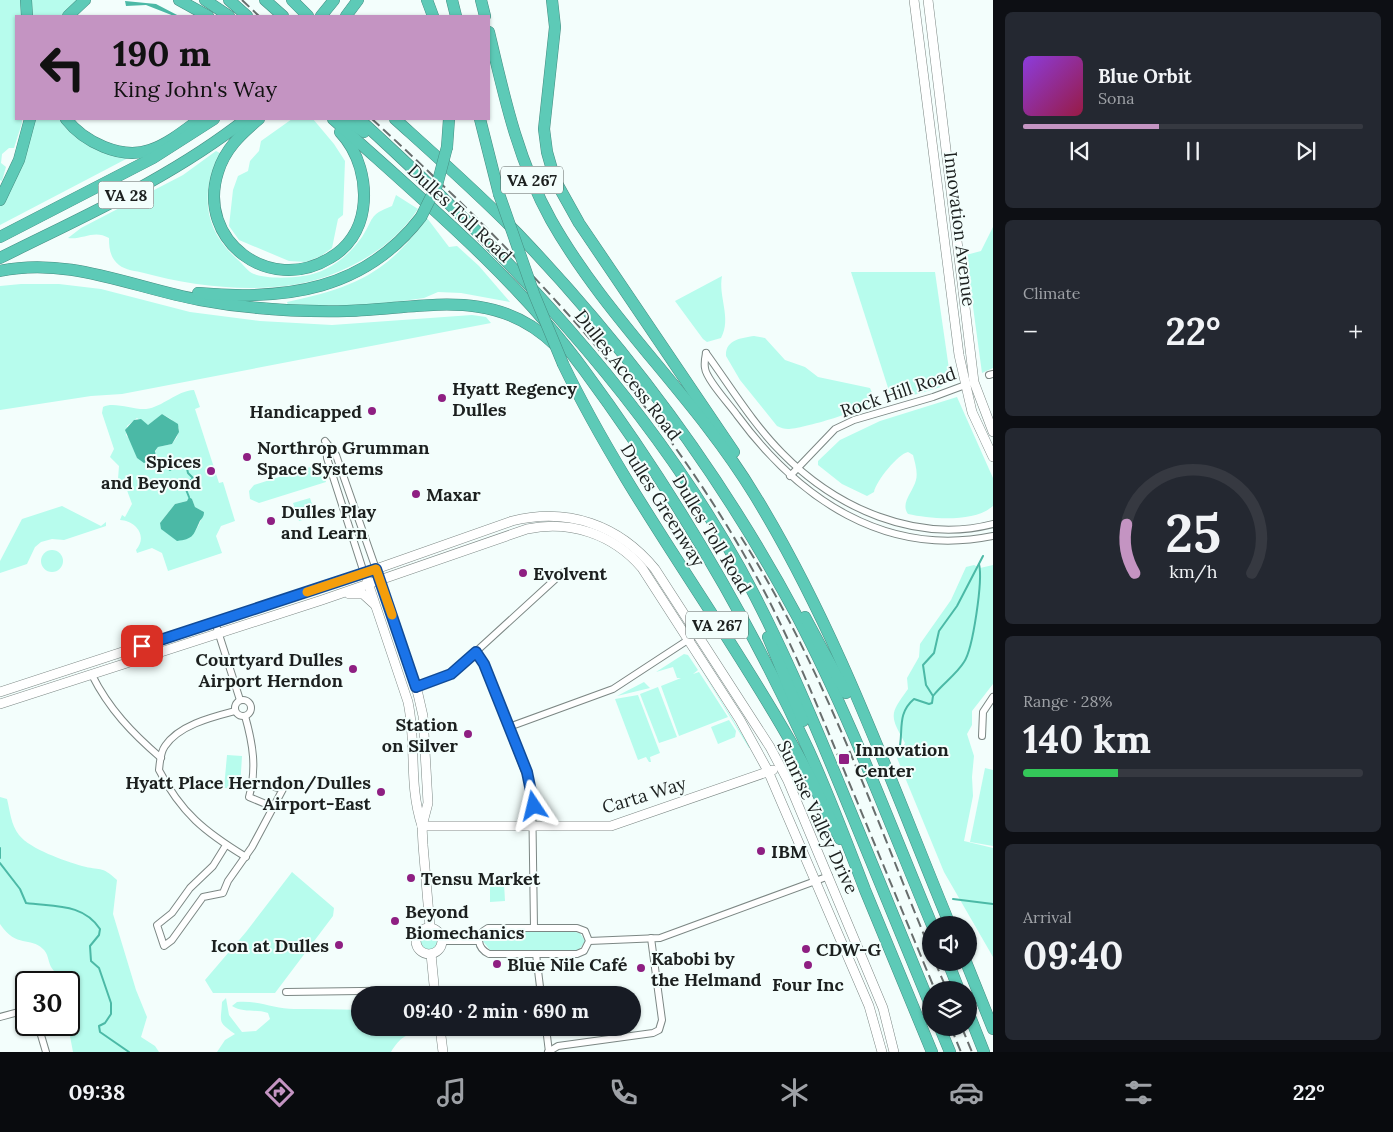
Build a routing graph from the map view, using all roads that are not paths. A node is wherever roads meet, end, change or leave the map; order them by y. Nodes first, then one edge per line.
1 (26, 0) edge
2 (85, 0) edge
3 (179, 0) edge
4 (188, 0) edge
5 (205, 0) edge
6 (229, 0) edge
7 (265, 0) edge
8 (292, 0) edge
9 (358, 0) edge
10 (427, 0) edge
11 (452, 0) edge
12 (481, 0) edge
13 (552, 0) edge
14 (914, 0) edge
15 (928, 0) edge
16 (332, 3) edge
17 (27, 15) edge
18 (69, 15) edge
19 (207, 15) edge
20 (208, 15) edge
21 (228, 15) edge
22 (246, 15) edge
23 (282, 15) edge
24 (307, 15) edge
25 (322, 15) edge
26 (347, 15) edge
27 (433, 15) edge
28 (456, 15) edge
29 (485, 15) edge
30 (490, 36) edge
31 (30, 120) edge
32 (67, 120) edge
33 (198, 120) edge
34 (212, 120) edge
35 (245, 120) edge
36 (257, 120) edge
37 (327, 120) edge
38 (334, 120) edge
39 (347, 120) edge
40 (360, 120) edge
41 (396, 120) edge
42 (405, 120) edge
43 (449, 120) edge
44 (480, 120) edge
45 (451, 170) junction
46 (0, 200) edge
47 (451, 205) junction
48 (0, 237) edge
49 (0, 258) edge
50 (0, 272) edge
51 (110, 278) junction
52 (974, 382) junction
53 (964, 385) junction
54 (603, 398) junction
55 (993, 432) edge
56 (993, 457) edge
57 (798, 467) junction
58 (790, 476) junction
59 (718, 486) junction
60 (753, 492) junction
61 (993, 524) edge
62 (993, 536) edge
63 (728, 548) junction
64 (376, 569) junction
65 (364, 573) junction
66 (562, 573) dead end
67 (380, 580) junction
68 (369, 584) junction
69 (322, 600) junction
70 (378, 609) junction
71 (215, 622) junction
72 (220, 634) junction
73 (697, 634) junction
74 (688, 640) junction
75 (476, 652) junction
76 (92, 675) junction
77 (416, 687) junction
78 (0, 692) edge
79 (993, 697) edge
80 (240, 700) junction
81 (0, 704) edge
82 (235, 710) junction
83 (245, 716) junction
84 (509, 727) junction
85 (982, 736) dead end
86 (161, 758) junction
87 (780, 767) junction
88 (768, 771) junction
89 (253, 782) junction
90 (274, 808) junction
91 (839, 820) junction
92 (422, 826) junction
93 (533, 827) junction
94 (226, 845) junction
95 (917, 846) junction
96 (246, 857) junction
97 (829, 876) junction
98 (816, 882) junction
99 (865, 889) junction
100 (928, 916) edge
101 (946, 916) edge
102 (430, 927) junction
103 (534, 928) junction
104 (651, 938) junction
105 (443, 941) junction
106 (479, 941) junction
107 (589, 941) junction
108 (431, 954) junction
109 (536, 954) junction
110 (970, 971) edge
111 (922, 985) edge
112 (434, 986) edge
113 (540, 986) edge
114 (286, 992) dead end
115 (351, 992) edge
116 (15, 1013) edge
117 (0, 1017) edge
118 (993, 1029) edge
119 (977, 1034) edge
120 (41, 1036) edge
121 (441, 1036) edge
122 (547, 1036) edge
123 (943, 1036) edge
124 (549, 1051) edge
125 (46, 1052) edge
126 (443, 1052) edge
127 (882, 1052) edge
128 (894, 1052) edge
129 (932, 1052) edge
130 (950, 1052) edge
131 (984, 1052) edge

1 - 17 highway
2 - 18 highway
3 - 19 highway
4 - 20 highway
5 - 21 highway
6 - 22 highway
7 - 23 highway
8 - 24 highway
9 - 26 highway
10 - 27 highway
11 - 28 highway
12 - 29 highway
13 - 60 highway
14 - 53 main road, Innovation Avenue
15 - 52 main road, Innovation Avenue
16 - 25 highway
30 - 60 highway, VA 267
31 - 46 highway
32 - 33 highway
34 - 48 highway, VA 28
35 - 49 highway, VA 28
36 - 37 highway
38 - 54 highway, Dulles Toll Road
39 - 47 highway
40 - 47 highway, Dulles Access Road
41 - 45 highway, Dulles Access Road
42 - 45 highway
43 - 51 highway, bridge
44 - 99 highway, Dulles Greenway / VA 267, bridge
45 - 59 highway, Dulles Access Road
47 - 63 highway, Dulles Access Road
50 - 51 highway
51 - 54 highway
52 - 53 street, Rock Hill Road
52 - 55 main road, Innovation Avenue
53 - 56 main road, Innovation Avenue
53 - 57 street, Rock Hill Road
54 - 91 highway, Dulles Toll Road
57 - 58 street, Rock Hill Road
57 - 58 street
57 - 61 street
58 - 62 street
59 - 95 highway
59 - 100 highway, Dulles Access Road
60 - 95 highway, VA 267
63 - 91 highway
63 - 111 highway, Dulles Access Road
64 - 65 main road, Sunrise Valley Drive
64 - 65 street
64 - 67 main road
64 - 73 main road, Sunrise Valley Drive
65 - 68 main road
65 - 71 main road, Sunrise Valley Drive
66 - 75 street
67 - 68 main road, Sunrise Valley Drive
67 - 74 main road, Sunrise Valley Drive
67 - 77 main road
68 - 69 main road, Sunrise Valley Drive
68 - 70 main road
69 - 70 main road
69 - 72 main road, Sunrise Valley Drive
70 - 92 main road
71 - 72 street
71 - 78 main road, Sunrise Valley Drive
72 - 76 main road, Sunrise Valley Drive
72 - 80 street
73 - 74 street
73 - 87 main road, Sunrise Valley Drive
74 - 84 street
74 - 88 main road, Sunrise Valley Drive
75 - 77 street
75 - 84 street
76 - 81 main road, Sunrise Valley Drive
76 - 86 street
77 - 92 main road
79 - 85 street
80 - 82 street
80 - 83 street
82 - 83 street
82 - 86 street
83 - 89 street
84 - 93 street
86 - 94 street
87 - 88 main road, Carta Way
87 - 97 main road, Sunrise Valley Drive
88 - 93 main road, Carta Way
88 - 98 main road, Sunrise Valley Drive
89 - 90 street
89 - 90 street
90 - 96 street
91 - 99 highway, Dulles Toll Road
92 - 93 main road, Carta Way
92 - 102 main road
93 - 103 street
94 - 96 street
94 - 96 street
95 - 101 highway, VA 267
97 - 98 street
97 - 128 main road, Sunrise Valley Drive
98 - 104 street
98 - 127 main road, Sunrise Valley Drive
99 - 129 highway, Dulles Toll Road / VA 267
102 - 105 main road
102 - 108 main road
103 - 106 street
103 - 107 street
104 - 107 street
104 - 124 street
105 - 106 street
105 - 108 main road
106 - 109 street
107 - 109 street
108 - 112 main road
109 - 113 street
110 - 118 highway
114 - 115 street
116 - 117 street
119 - 131 highway
120 - 125 street
121 - 126 main road
122 - 124 street
123 - 130 highway

